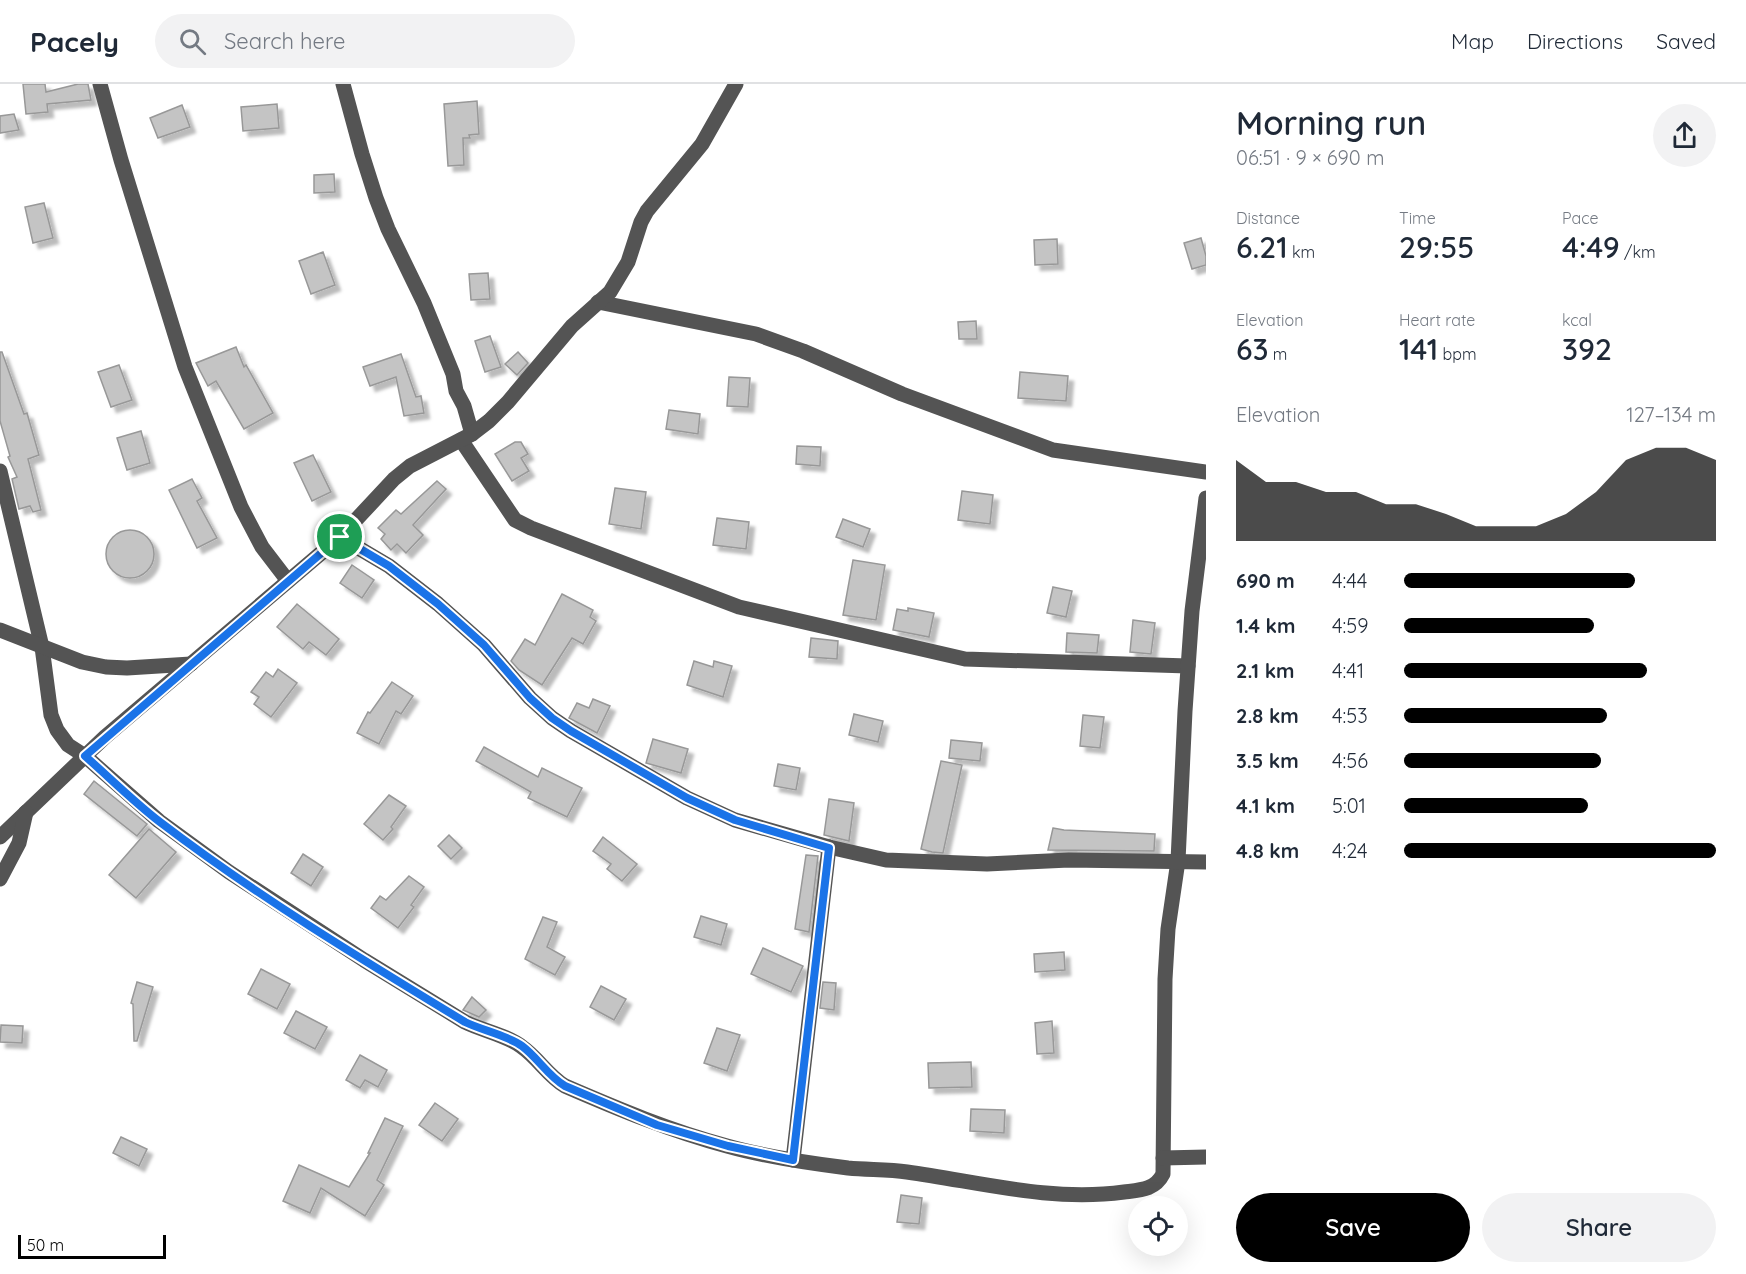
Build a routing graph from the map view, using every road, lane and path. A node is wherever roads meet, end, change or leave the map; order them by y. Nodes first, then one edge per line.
1 (100, 84) edge
2 (343, 84) edge
3 (736, 84) edge
4 (598, 302) junction
5 (466, 437) junction
6 (0, 471) edge
7 (1206, 472) edge
8 (1206, 498) edge
9 (340, 537) junction
10 (288, 581) junction
11 (0, 630) edge
12 (42, 647) junction
13 (191, 664) junction
14 (1188, 666) junction
15 (85, 756) junction
16 (26, 812) junction
17 (0, 837) edge
18 (829, 848) junction
19 (1178, 861) junction
20 (1206, 862) edge
21 (0, 879) edge
22 (1206, 1157) edge
23 (1163, 1158) junction
24 (793, 1160) junction

1 - 10 street
2 - 5 street
3 - 4 street
4 - 5 street
4 - 7 street
5 - 9 street
5 - 14 street
6 - 12 street
8 - 14 street
9 - 10 street
9 - 18 street
10 - 13 street
11 - 12 street
12 - 13 street
12 - 15 street
13 - 15 street
14 - 19 street
15 - 16 street
15 - 24 street
16 - 17 street
16 - 21 street
18 - 19 street
18 - 24 street
19 - 20 street
19 - 23 street
22 - 23 street
23 - 24 street

